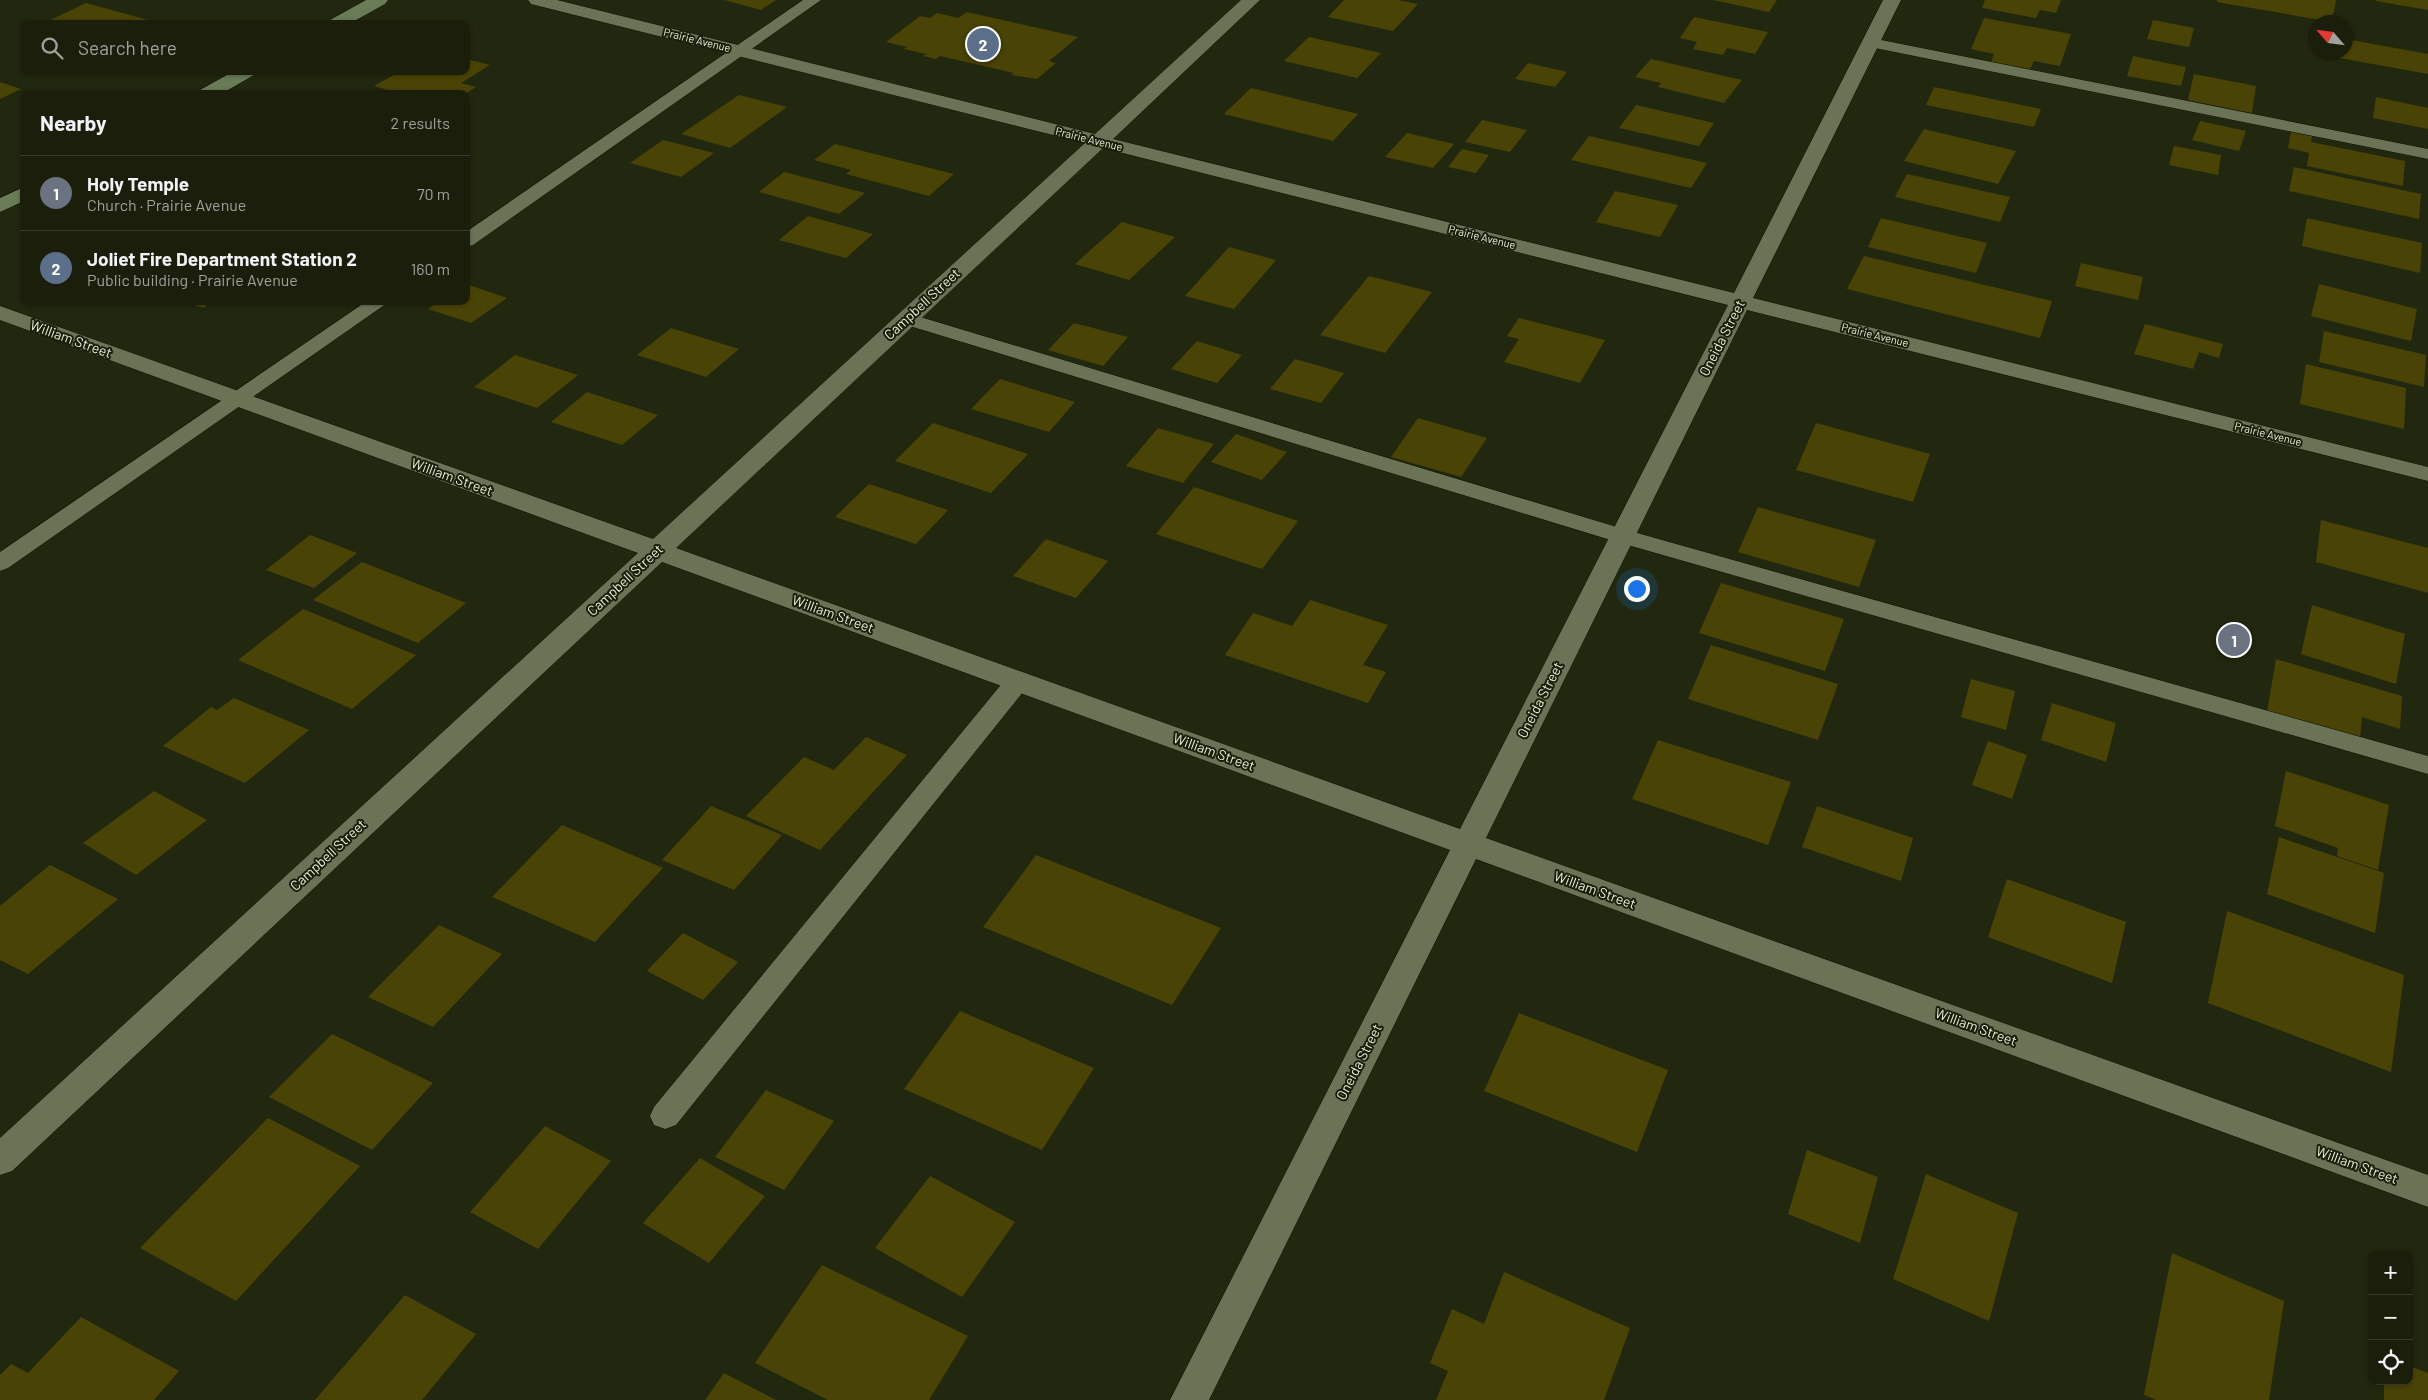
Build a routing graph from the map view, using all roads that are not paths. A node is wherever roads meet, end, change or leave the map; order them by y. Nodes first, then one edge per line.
1 (380, 0) edge
2 (537, 0) edge
3 (813, 0) edge
4 (1251, 0) edge
5 (1892, 0) edge
6 (343, 20) edge
7 (1871, 43) junction
8 (739, 51) junction
9 (241, 75) edge
10 (214, 90) edge
11 (1099, 141) junction
12 (2428, 154) edge
13 (20, 195) edge
14 (0, 206) edge
15 (470, 238) edge
16 (1741, 302) junction
17 (374, 305) edge
18 (0, 313) edge
19 (907, 319) junction
20 (239, 400) junction
21 (2428, 474) edge
22 (1622, 536) junction
23 (657, 551) junction
24 (0, 563) edge
25 (1018, 681) junction
26 (2428, 765) edge
27 (1468, 844) junction
28 (665, 1116) dead end
29 (0, 1160) edge
30 (2428, 1191) edge
31 (1189, 1400) edge

1 - 6 street
2 - 8 street, Prairie Avenue
3 - 8 lane
4 - 11 street, Campbell Street
5 - 7 street, Oneida Street
7 - 12 lane
7 - 16 street, Oneida Street
8 - 11 street, Prairie Avenue
8 - 15 lane
9 - 10 street
11 - 16 street, Prairie Avenue
11 - 19 street, Campbell Street
13 - 14 street
16 - 21 street, Prairie Avenue
16 - 22 street, Oneida Street
17 - 20 lane
18 - 20 street, William Street
19 - 22 lane
19 - 23 street, Campbell Street
20 - 23 street, William Street
20 - 24 lane
22 - 26 lane
22 - 27 street, Oneida Street
23 - 25 street, William Street
23 - 29 street, Campbell Street
25 - 27 street, William Street
25 - 28 lane
27 - 30 street, William Street
27 - 31 street, Oneida Street

